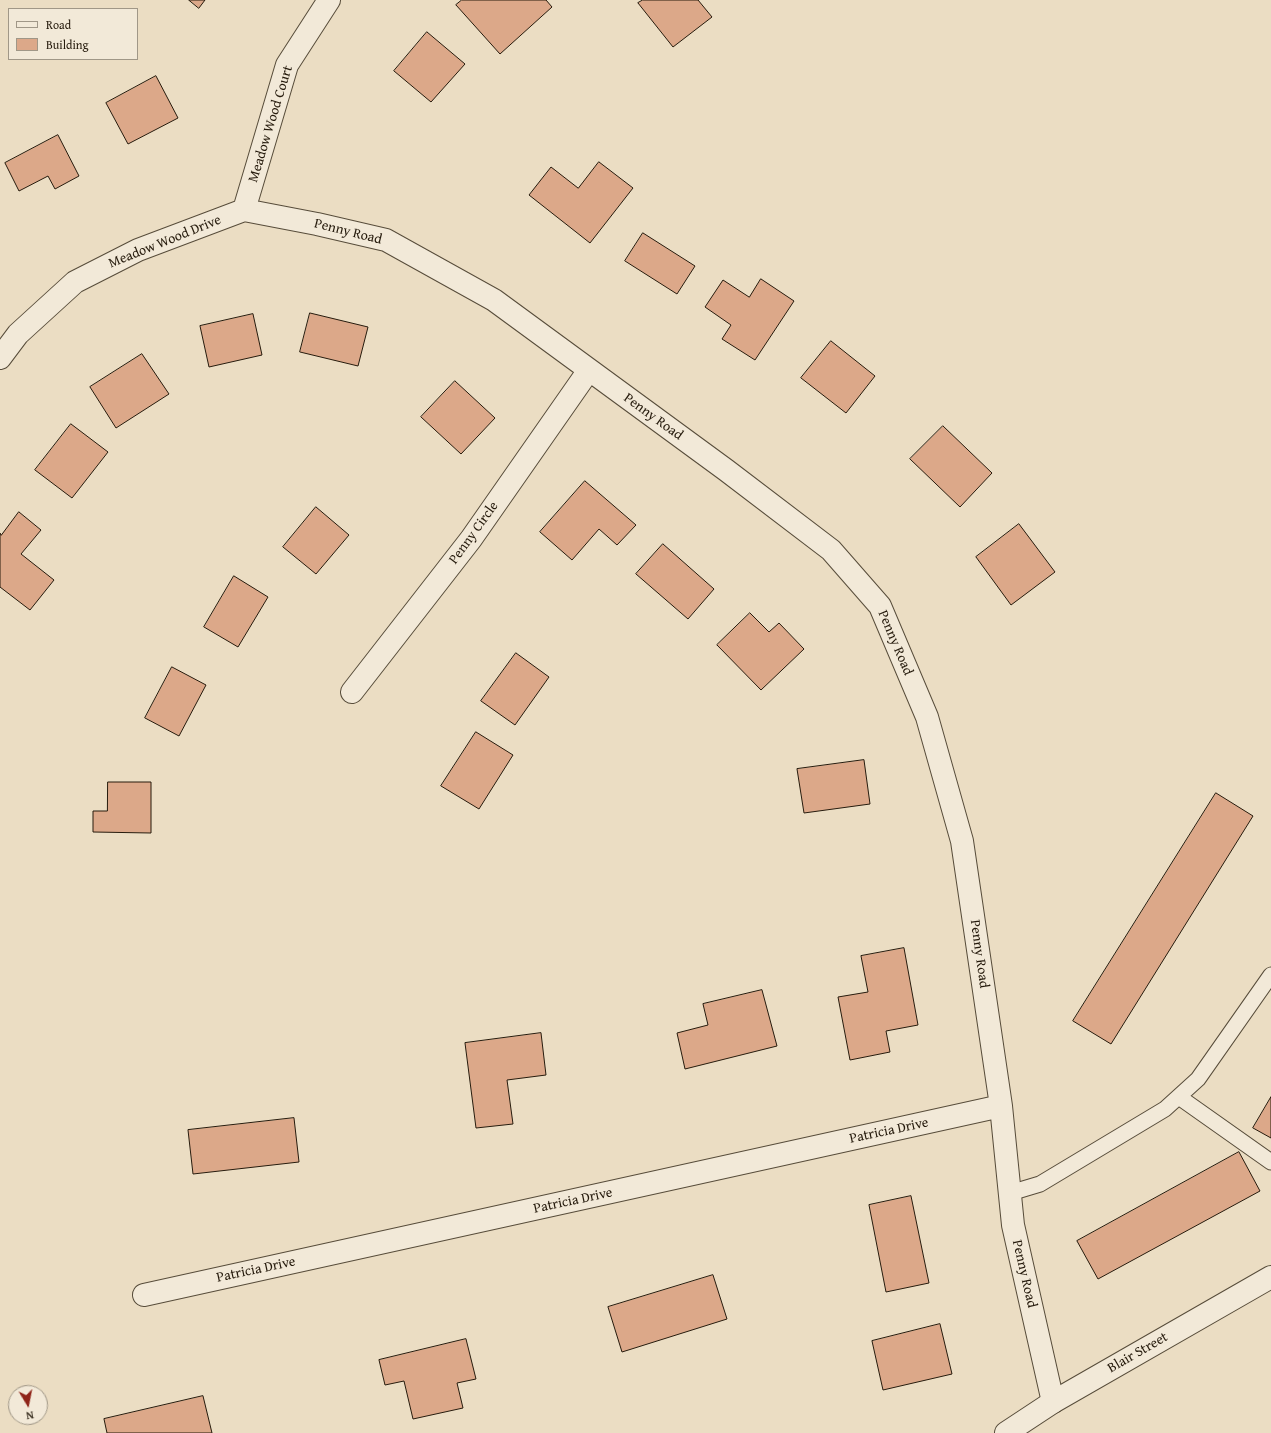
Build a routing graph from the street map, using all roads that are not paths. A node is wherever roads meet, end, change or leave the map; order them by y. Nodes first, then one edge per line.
1 (329, 0) edge
2 (244, 210) junction
3 (0, 358) edge
4 (588, 370) junction
5 (352, 692) dead end
6 (1271, 975) edge
7 (1179, 1097) junction
8 (1001, 1106) junction
9 (1271, 1162) edge
10 (1010, 1193) junction
11 (1271, 1277) edge
12 (144, 1295) dead end
13 (1053, 1402) junction
14 (1006, 1433) edge

1 - 2 street, Meadow Wood Court
2 - 3 street, Meadow Wood Drive
2 - 4 street, Penny Road
4 - 5 street, Penny Circle
4 - 8 street, Penny Road
6 - 7 lane
7 - 9 lane
7 - 10 lane
8 - 10 street, Penny Road
8 - 12 street, Patricia Drive
10 - 13 street, Penny Road
11 - 13 street, Blair Street
13 - 14 street, Blair Street

